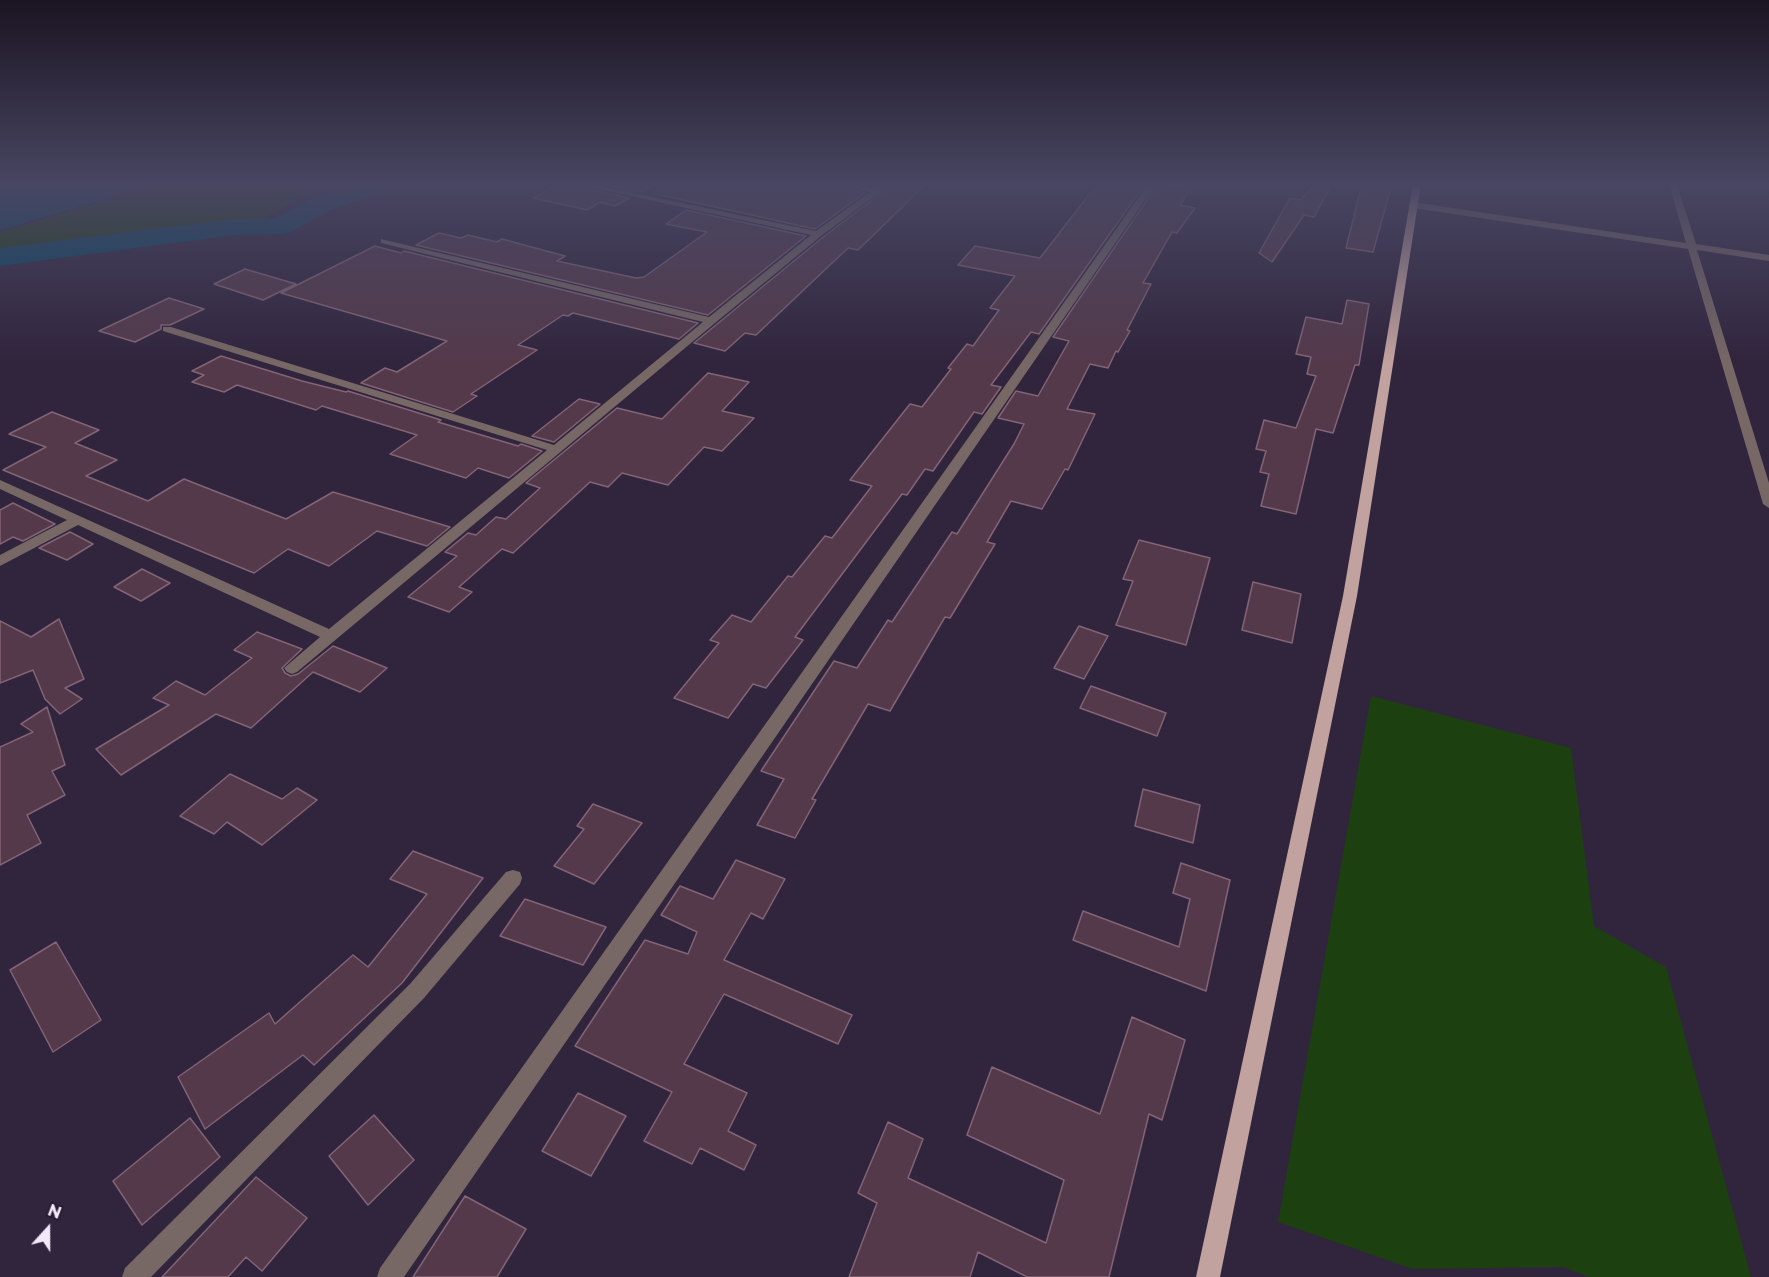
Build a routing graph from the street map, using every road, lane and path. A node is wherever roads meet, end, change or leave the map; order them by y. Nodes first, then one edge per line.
1 (395, 244) edge
2 (806, 244) edge
3 (1110, 244) edge
4 (1407, 244) edge
5 (1676, 244) edge
6 (1692, 246) junction
7 (1769, 258) edge
8 (711, 321) junction
9 (167, 329) dead end
10 (555, 450) junction
11 (0, 483) edge
12 (1769, 504) edge
13 (78, 519) junction
14 (0, 561) edge
15 (331, 636) junction
16 (292, 668) dead end
17 (513, 878) dead end
18 (134, 1277) edge
19 (389, 1277) edge
20 (1208, 1277) edge

1 - 8 street
2 - 8 street
3 - 19 street
4 - 20 main road
5 - 6 street
6 - 7 street
6 - 12 street
8 - 10 street
9 - 10 street
10 - 15 street
11 - 13 street
13 - 14 street
13 - 15 street
15 - 16 street
17 - 18 street

